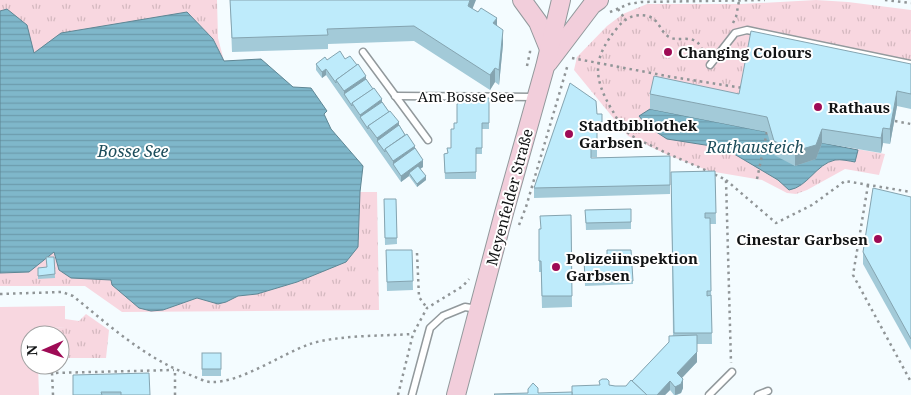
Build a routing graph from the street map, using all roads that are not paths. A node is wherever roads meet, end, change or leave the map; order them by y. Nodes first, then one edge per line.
1 (522, 0) edge
2 (561, 0) edge
3 (604, 7) edge
4 (549, 49) junction
5 (363, 52) dead end
6 (911, 64) edge
7 (710, 65) road end
8 (545, 68) junction
9 (395, 96) junction
10 (537, 97) junction
11 (428, 140) dead end
12 (478, 310) junction
13 (732, 372) road end
14 (768, 391) dead end
15 (412, 395) edge
16 (456, 395) edge
17 (709, 395) edge
18 (758, 395) edge

1 - 4 street
2 - 4 street, Meyenfelder Straße
3 - 8 street
4 - 8 street, Meyenfelder Straße
5 - 9 lane, Am Bosse See
6 - 7 lane
8 - 10 street, Meyenfelder Straße
9 - 10 lane, Am Bosse See
9 - 11 lane, Am Bosse See
10 - 12 street, Meyenfelder Straße
12 - 15 lane
12 - 16 street, Meyenfelder Straße
13 - 17 lane
14 - 18 lane

